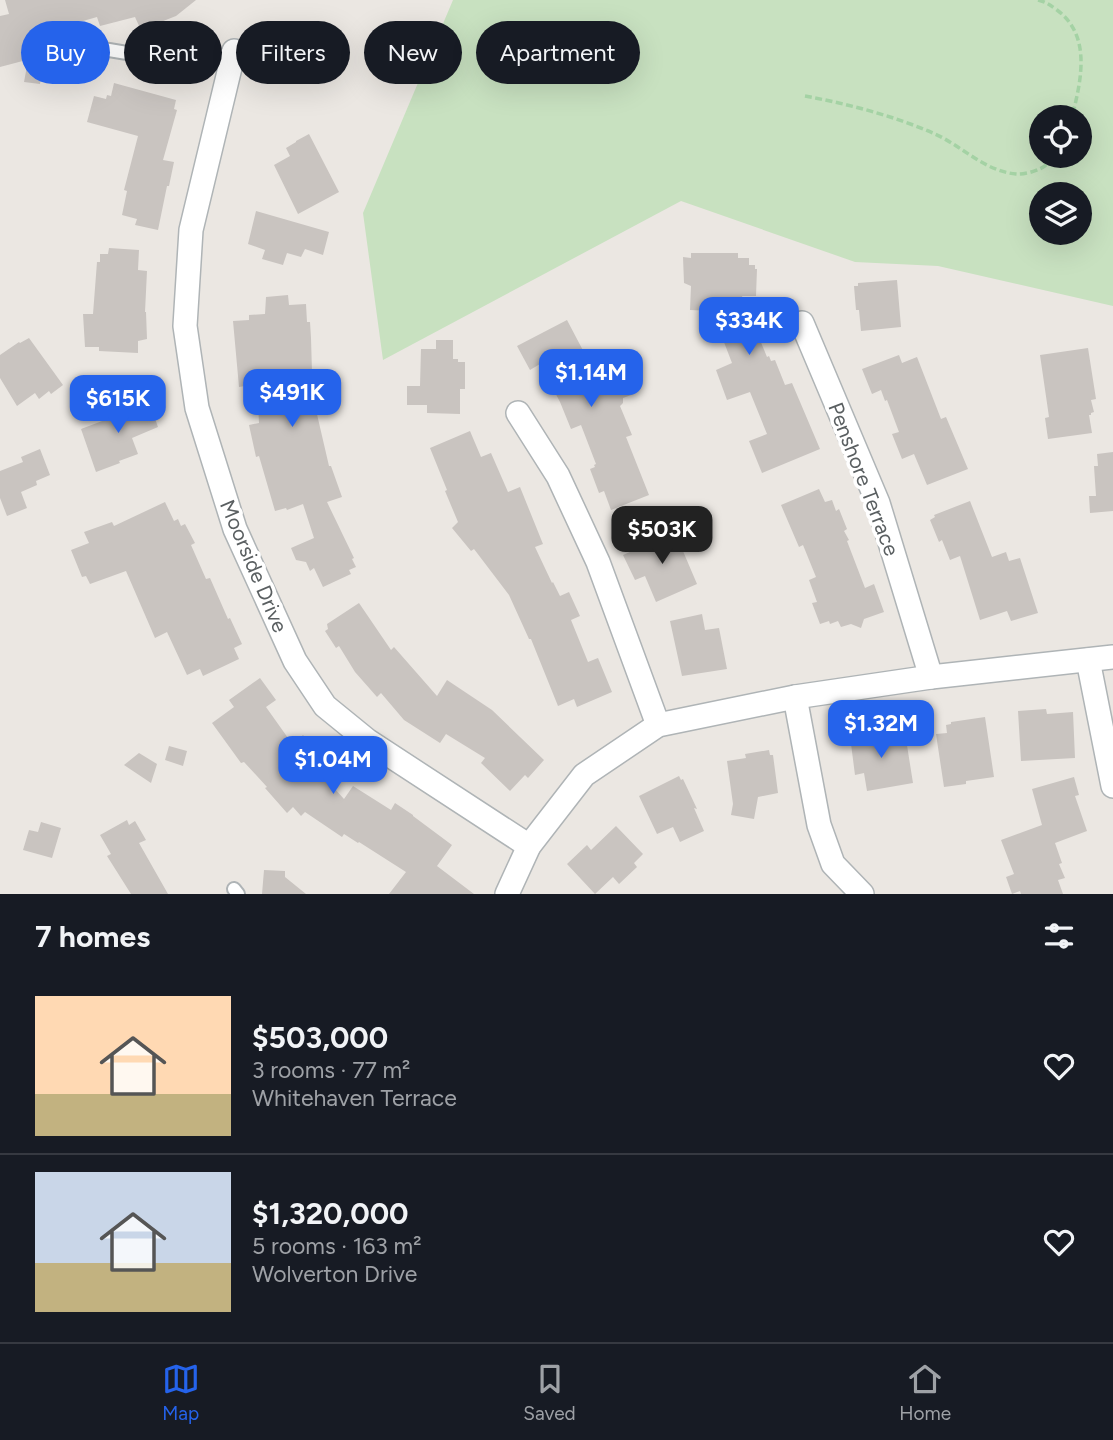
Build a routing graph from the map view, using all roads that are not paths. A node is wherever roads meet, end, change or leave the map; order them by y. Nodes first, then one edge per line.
1 (110, 50) edge
2 (234, 51) joint
3 (802, 323) dead end
4 (518, 413) dead end
5 (1113, 657) edge
6 (1088, 660) junction
7 (931, 677) junction
8 (794, 698) junction
9 (658, 725) junction
10 (1113, 786) edge
11 (529, 846) junction
12 (507, 894) edge
13 (862, 894) edge

1 - 2 lane
2 - 11 street, Moorside Drive
3 - 7 street, Penshore Terrace
4 - 9 street
5 - 6 street
6 - 7 street
6 - 10 street
7 - 8 street
8 - 9 street
8 - 13 street
9 - 11 street
11 - 12 street

